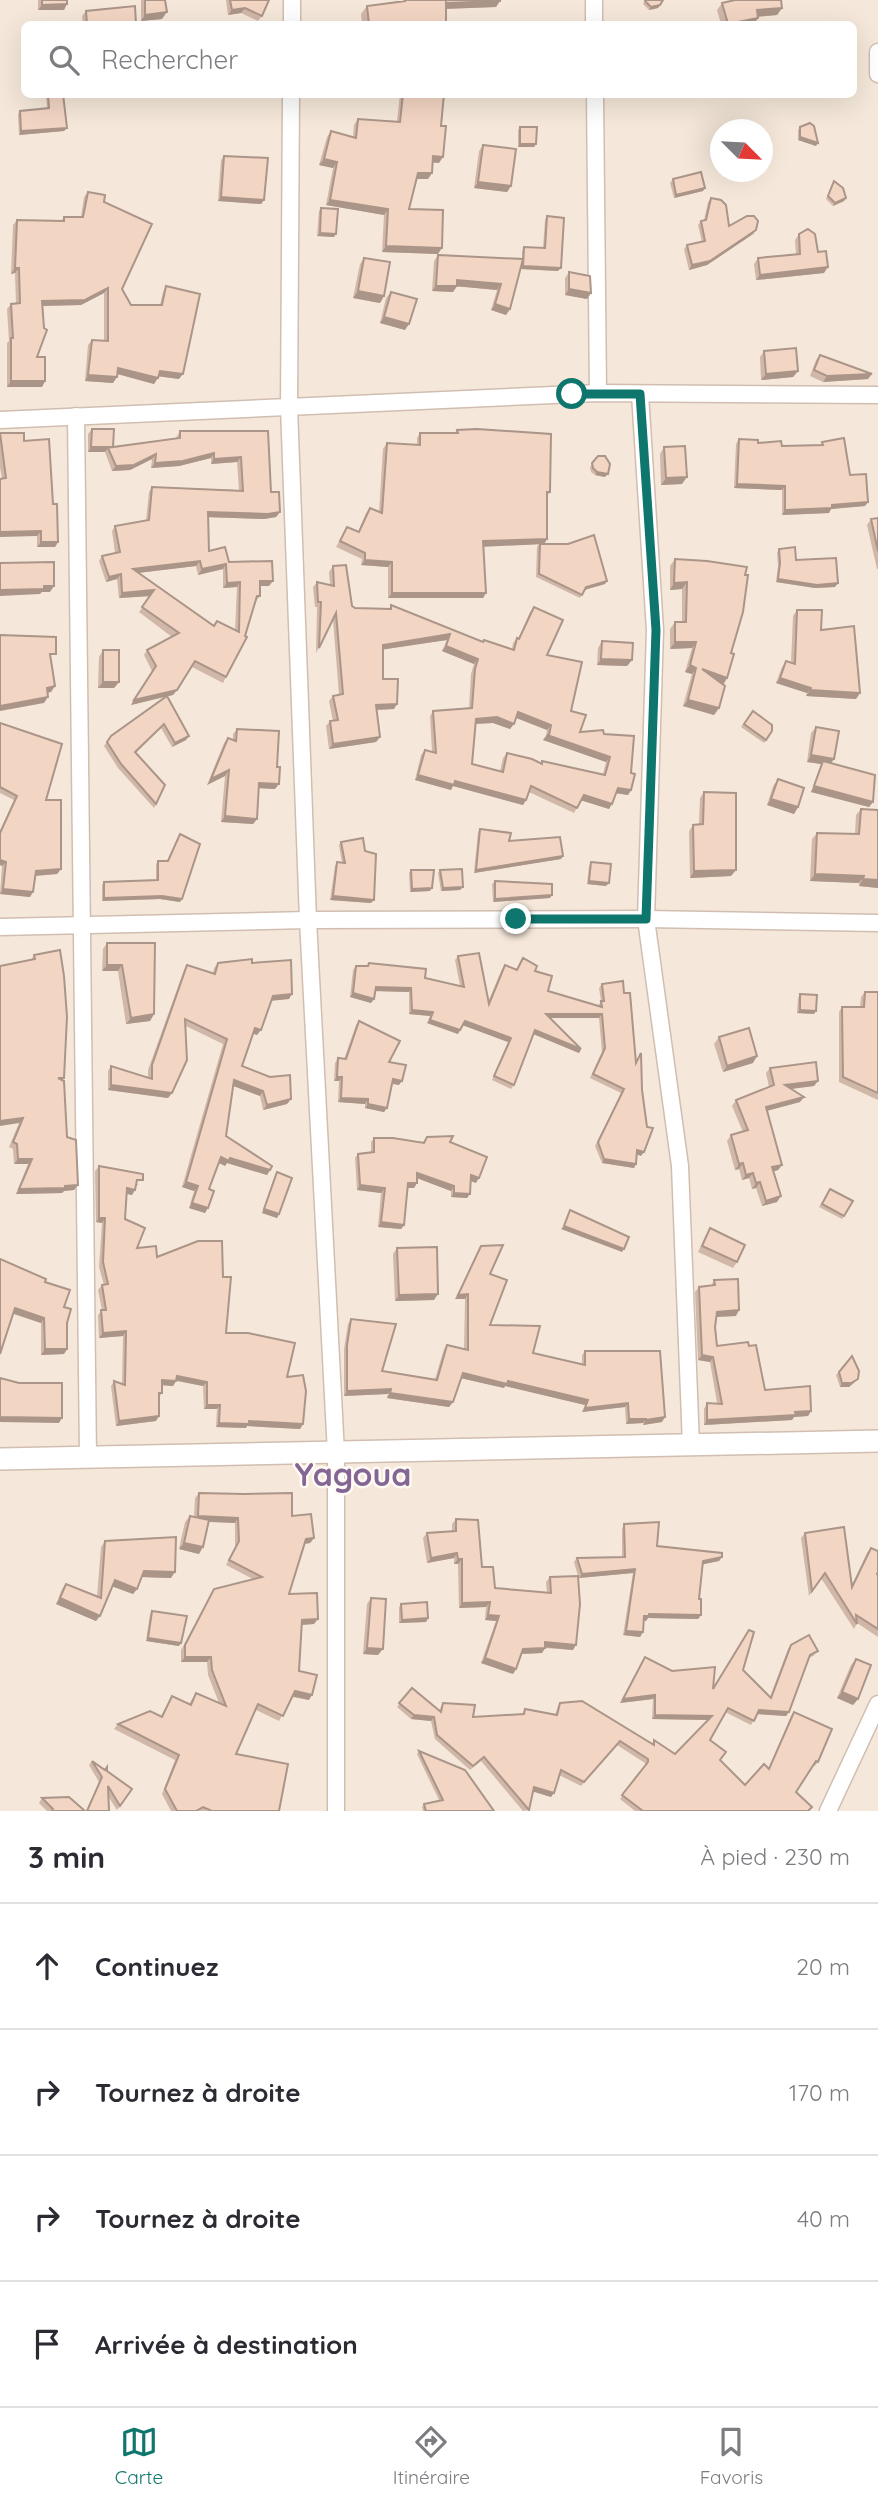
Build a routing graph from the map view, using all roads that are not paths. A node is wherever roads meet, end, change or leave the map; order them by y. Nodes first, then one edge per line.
1 (292, 0) edge
2 (594, 0) edge
3 (292, 21) edge
4 (594, 21) edge
5 (878, 52) edge
6 (878, 74) edge
7 (291, 98) edge
8 (595, 98) edge
9 (598, 393) junction
10 (640, 394) junction
11 (878, 396) edge
12 (289, 407) junction
13 (76, 416) junction
14 (0, 419) edge
15 (646, 919) junction
16 (308, 920) junction
17 (878, 923) edge
18 (80, 926) junction
19 (0, 927) edge
20 (878, 1441) edge
21 (691, 1445) junction
22 (336, 1453) junction
23 (88, 1457) junction
24 (0, 1459) edge
25 (878, 1704) edge
26 (336, 1811) edge
27 (828, 1811) edge

1 - 3 street
2 - 4 street
5 - 6 street
7 - 12 street
8 - 9 street
9 - 10 street
9 - 12 street
10 - 11 street
10 - 15 street
12 - 13 street
12 - 16 street
13 - 14 street
13 - 18 street
15 - 16 street
15 - 17 street
15 - 21 street
16 - 18 street
16 - 22 street
18 - 19 street
18 - 23 street
20 - 21 street
21 - 22 street
22 - 23 street
22 - 26 street
23 - 24 street
25 - 27 street

